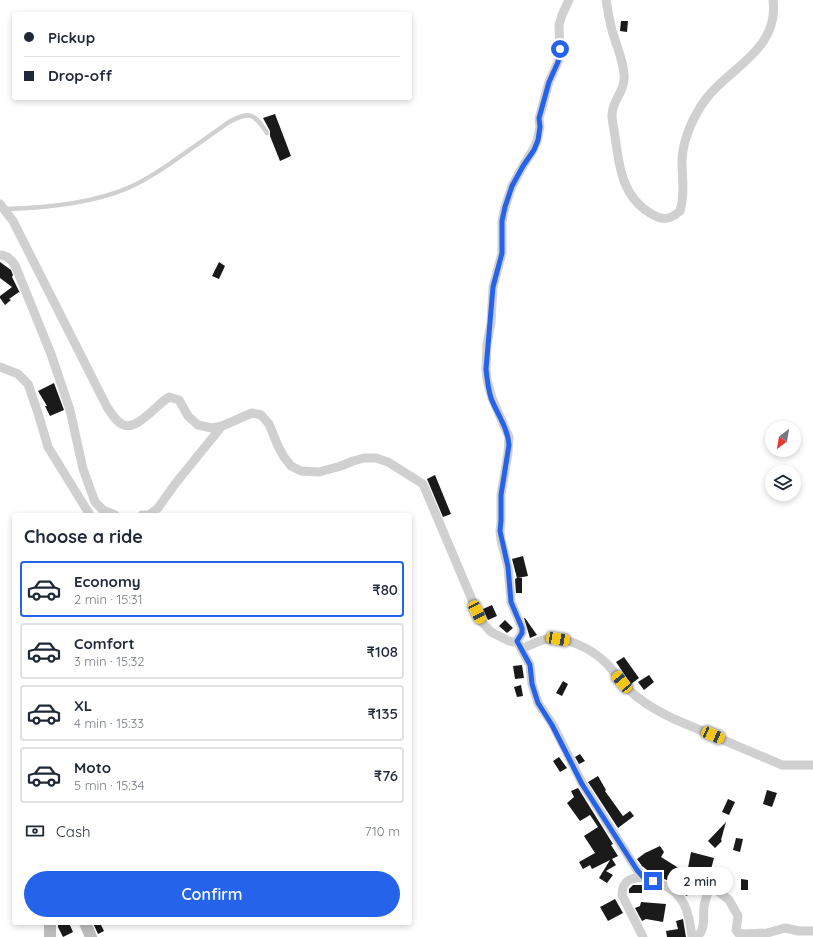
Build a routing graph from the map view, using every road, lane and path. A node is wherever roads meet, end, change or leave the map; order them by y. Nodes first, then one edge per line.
1 (568, 0) edge
2 (606, 0) edge
3 (773, 0) edge
4 (267, 133) dead end
5 (2, 206) edge
6 (0, 255) edge
7 (0, 367) edge
8 (222, 426) junction
9 (89, 513) edge
10 (110, 513) edge
11 (152, 513) edge
12 (517, 641) junction
13 (522, 649) junction
14 (813, 765) edge
15 (644, 878) junction
16 (50, 925) edge
17 (86, 925) edge
18 (813, 931) edge
19 (50, 937) edge
20 (91, 937) edge
21 (643, 937) edge
22 (692, 937) edge
23 (696, 937) edge

1 - 12 street
2 - 3 street
4 - 5 lane
5 - 8 street
6 - 10 street
7 - 9 street
8 - 11 street
8 - 12 street
12 - 13 street
13 - 14 street
13 - 15 street
15 - 21 street
15 - 22 street
16 - 19 street
17 - 20 street
18 - 23 street

